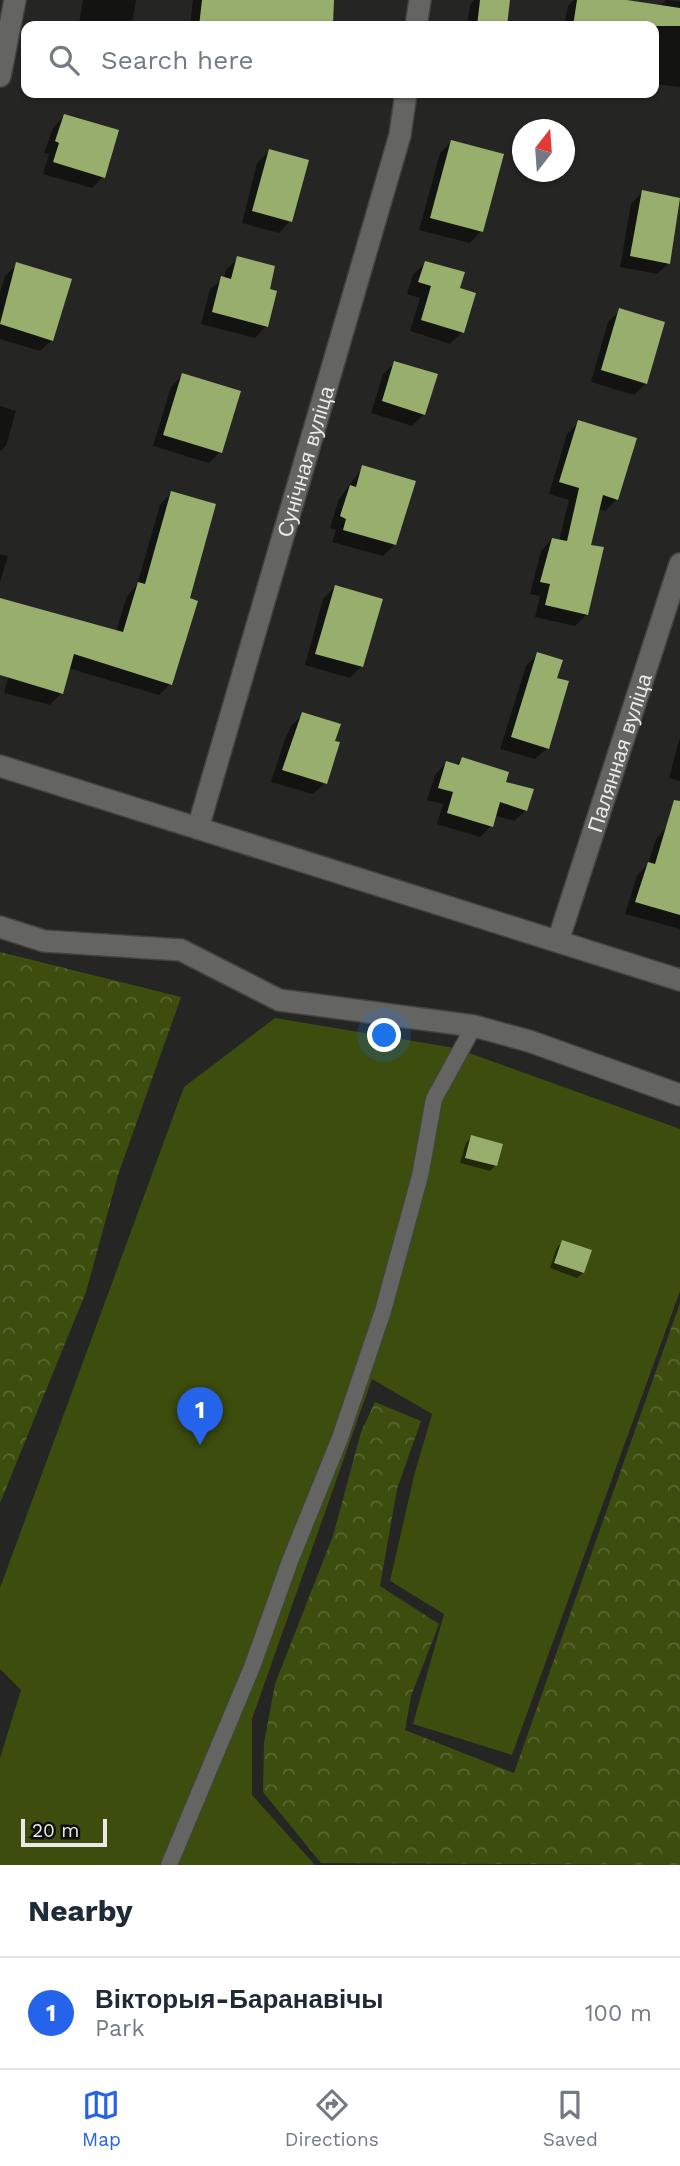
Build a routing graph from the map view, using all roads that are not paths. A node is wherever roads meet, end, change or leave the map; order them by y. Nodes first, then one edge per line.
1 (15, 0) edge
2 (420, 0) edge
3 (417, 21) edge
4 (0, 76) edge
5 (405, 98) edge
6 (680, 564) edge
7 (0, 766) edge
8 (198, 828) junction
9 (0, 927) edge
10 (558, 942) junction
11 (680, 980) edge
12 (474, 1026) junction
13 (680, 1095) edge
14 (169, 1865) edge

1 - 4 street
2 - 3 street
5 - 8 street, Сунічная вуліца
6 - 10 street, Палянная вуліца
7 - 8 street
8 - 10 street
9 - 12 street
10 - 11 street
12 - 13 street
12 - 14 lane

